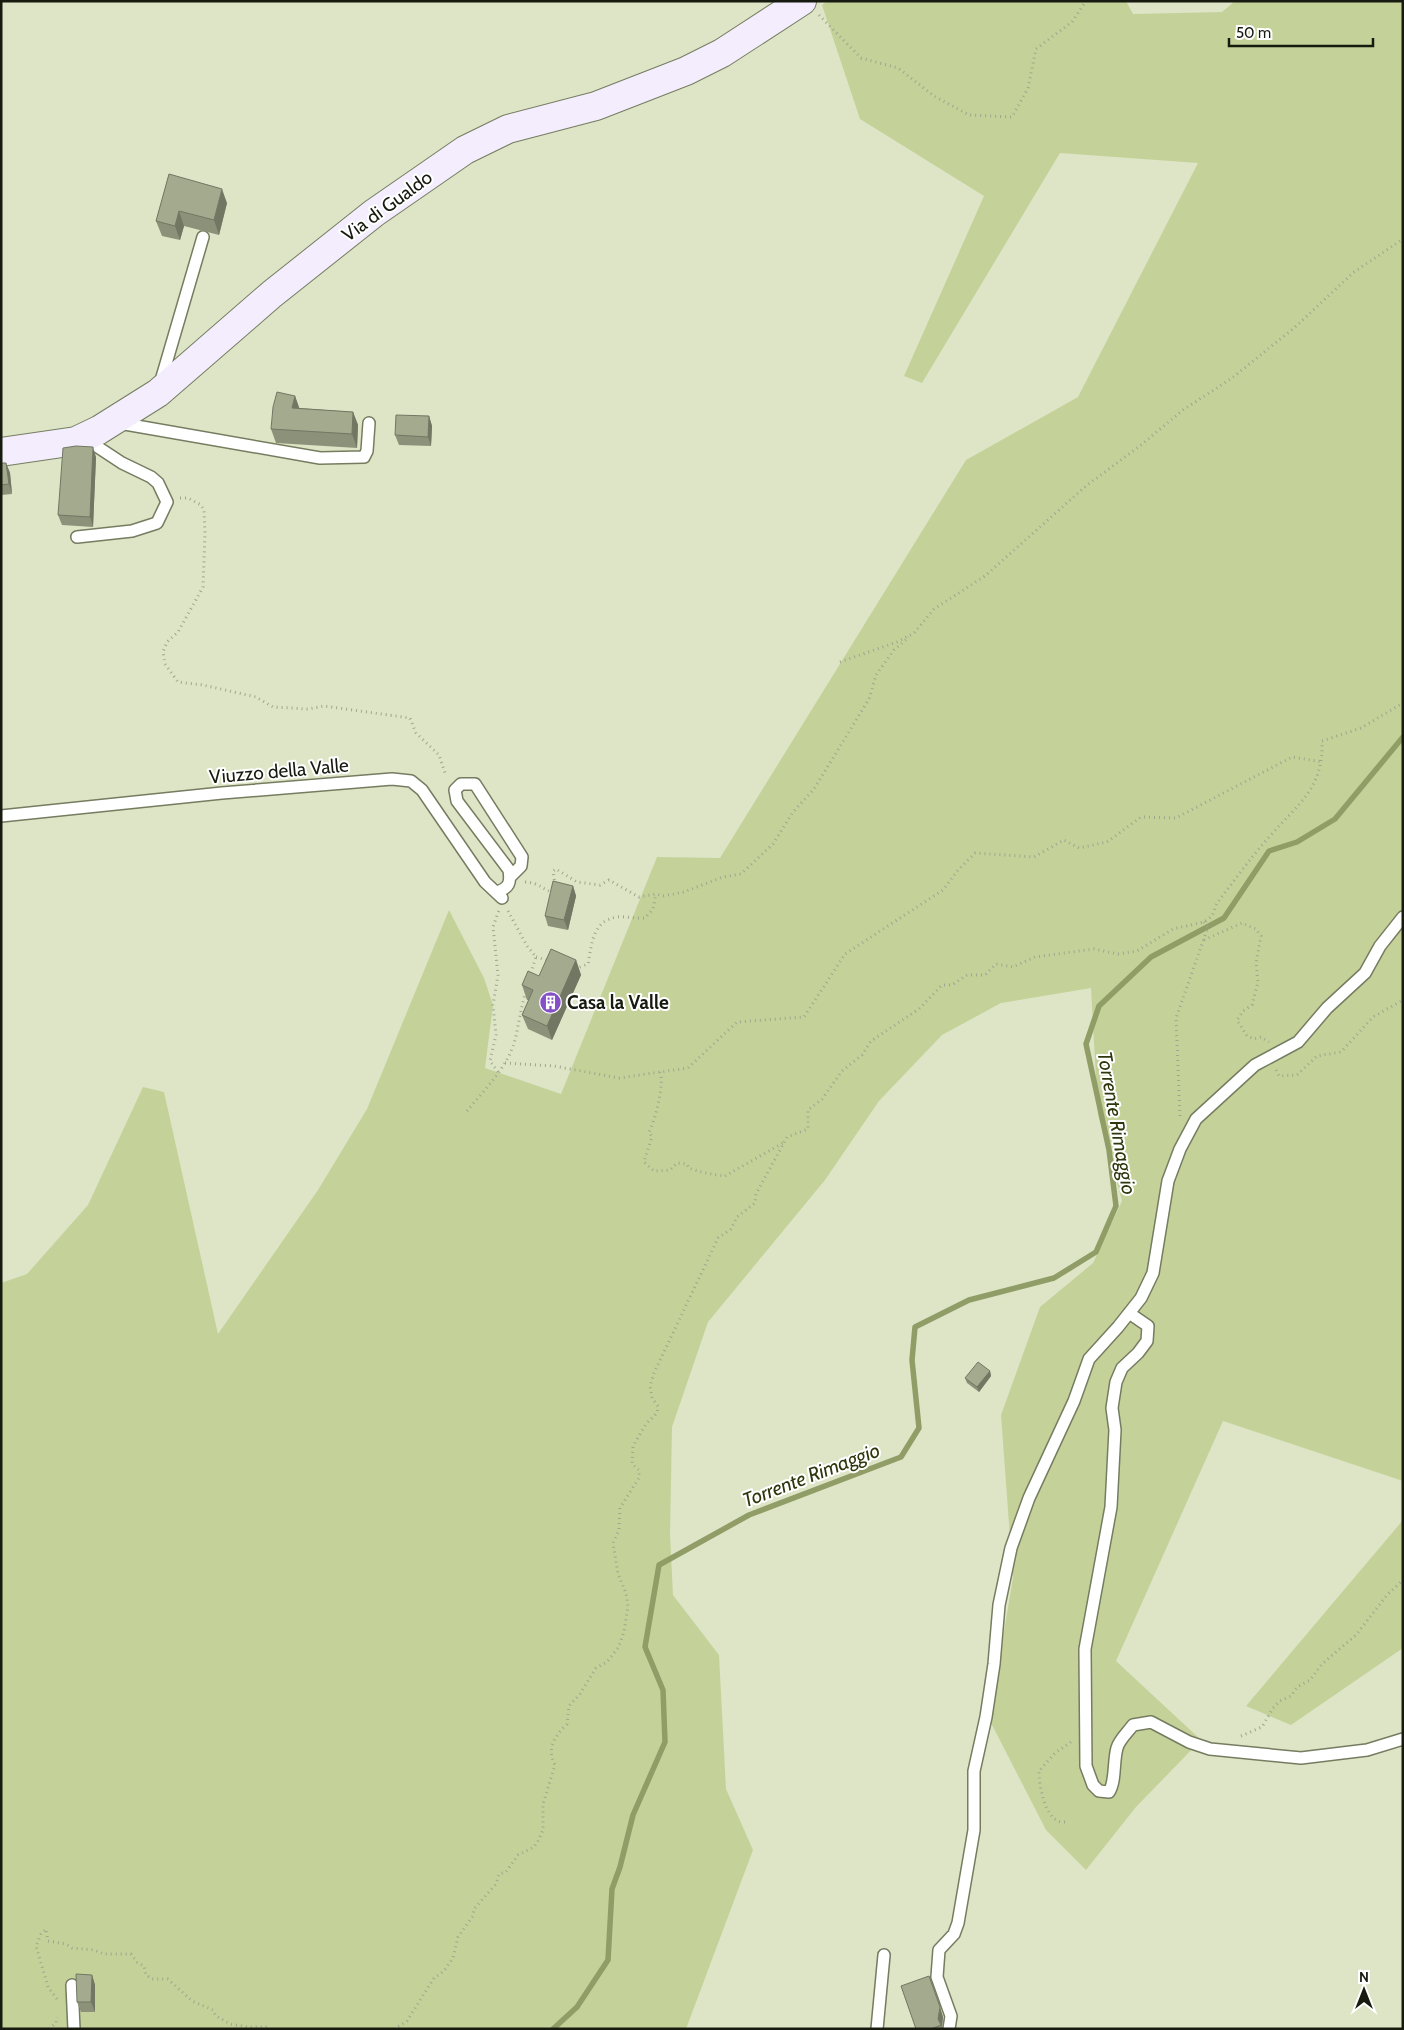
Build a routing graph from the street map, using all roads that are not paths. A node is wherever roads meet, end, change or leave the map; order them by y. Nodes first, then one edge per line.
1 (809, 7) edge
2 (203, 237) dead end
3 (158, 392) junction
4 (113, 422) junction
5 (369, 423) dead end
6 (83, 437) junction
7 (1, 452) edge
8 (77, 537) dead end
9 (1, 816) edge
10 (510, 881) junction
11 (1403, 916) edge
12 (1129, 1313) junction
13 (1403, 1739) edge
14 (884, 1955) dead end
15 (72, 1985) dead end
16 (74, 2029) edge
17 (877, 2029) edge
18 (950, 2029) edge

1 - 3 street, Via di Gualdo
2 - 3 lane
3 - 4 street, Via di Gualdo
4 - 5 lane
4 - 6 street, Via di Gualdo
6 - 7 street, Via di Gualdo
6 - 8 lane
9 - 10 lane, Viuzzo della Valle
10 - 10 lane
11 - 12 lane
12 - 13 lane
12 - 18 lane
14 - 17 lane
15 - 16 lane

